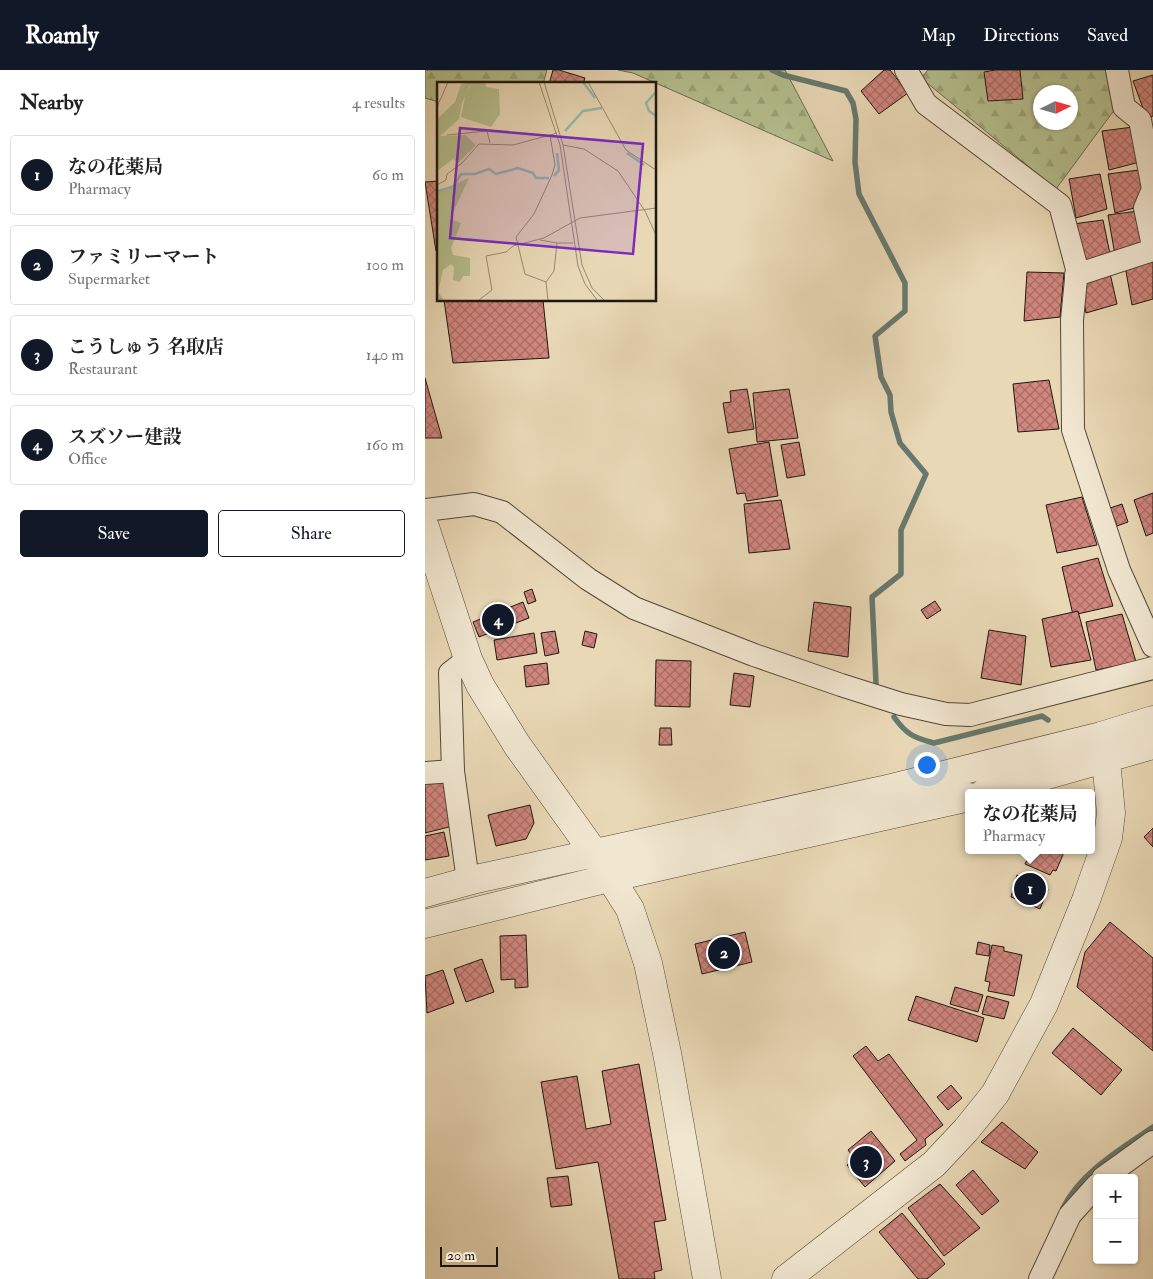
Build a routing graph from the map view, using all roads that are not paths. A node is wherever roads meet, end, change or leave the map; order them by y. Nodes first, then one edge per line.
1 (906, 70) edge
2 (1117, 70) edge
3 (1153, 248) edge
4 (1076, 275) junction
5 (425, 510) edge
6 (425, 527) edge
7 (1153, 646) edge
8 (468, 659) junction
9 (1153, 668) edge
10 (1153, 720) edge
11 (1153, 745) edge
12 (1106, 760) junction
13 (453, 771) junction
14 (425, 773) edge
15 (999, 789) edge
16 (965, 798) edge
17 (595, 854) junction
18 (609, 878) junction
19 (468, 882) junction
20 (425, 893) edge
21 (425, 924) edge
22 (1153, 1142) edge
23 (1109, 1174) edge
24 (1093, 1189) edge
25 (707, 1279) edge
26 (786, 1279) edge
27 (1040, 1279) edge

1 - 4 street
2 - 3 street
3 - 4 street
4 - 7 street
5 - 9 street
6 - 8 street
8 - 13 street
8 - 17 street
10 - 17 street
11 - 12 street
12 - 15 street
12 - 26 street
13 - 14 street
13 - 19 street
16 - 18 street
17 - 18 street
17 - 19 street
18 - 21 street
18 - 25 street
19 - 20 street
22 - 23 street
24 - 27 street

